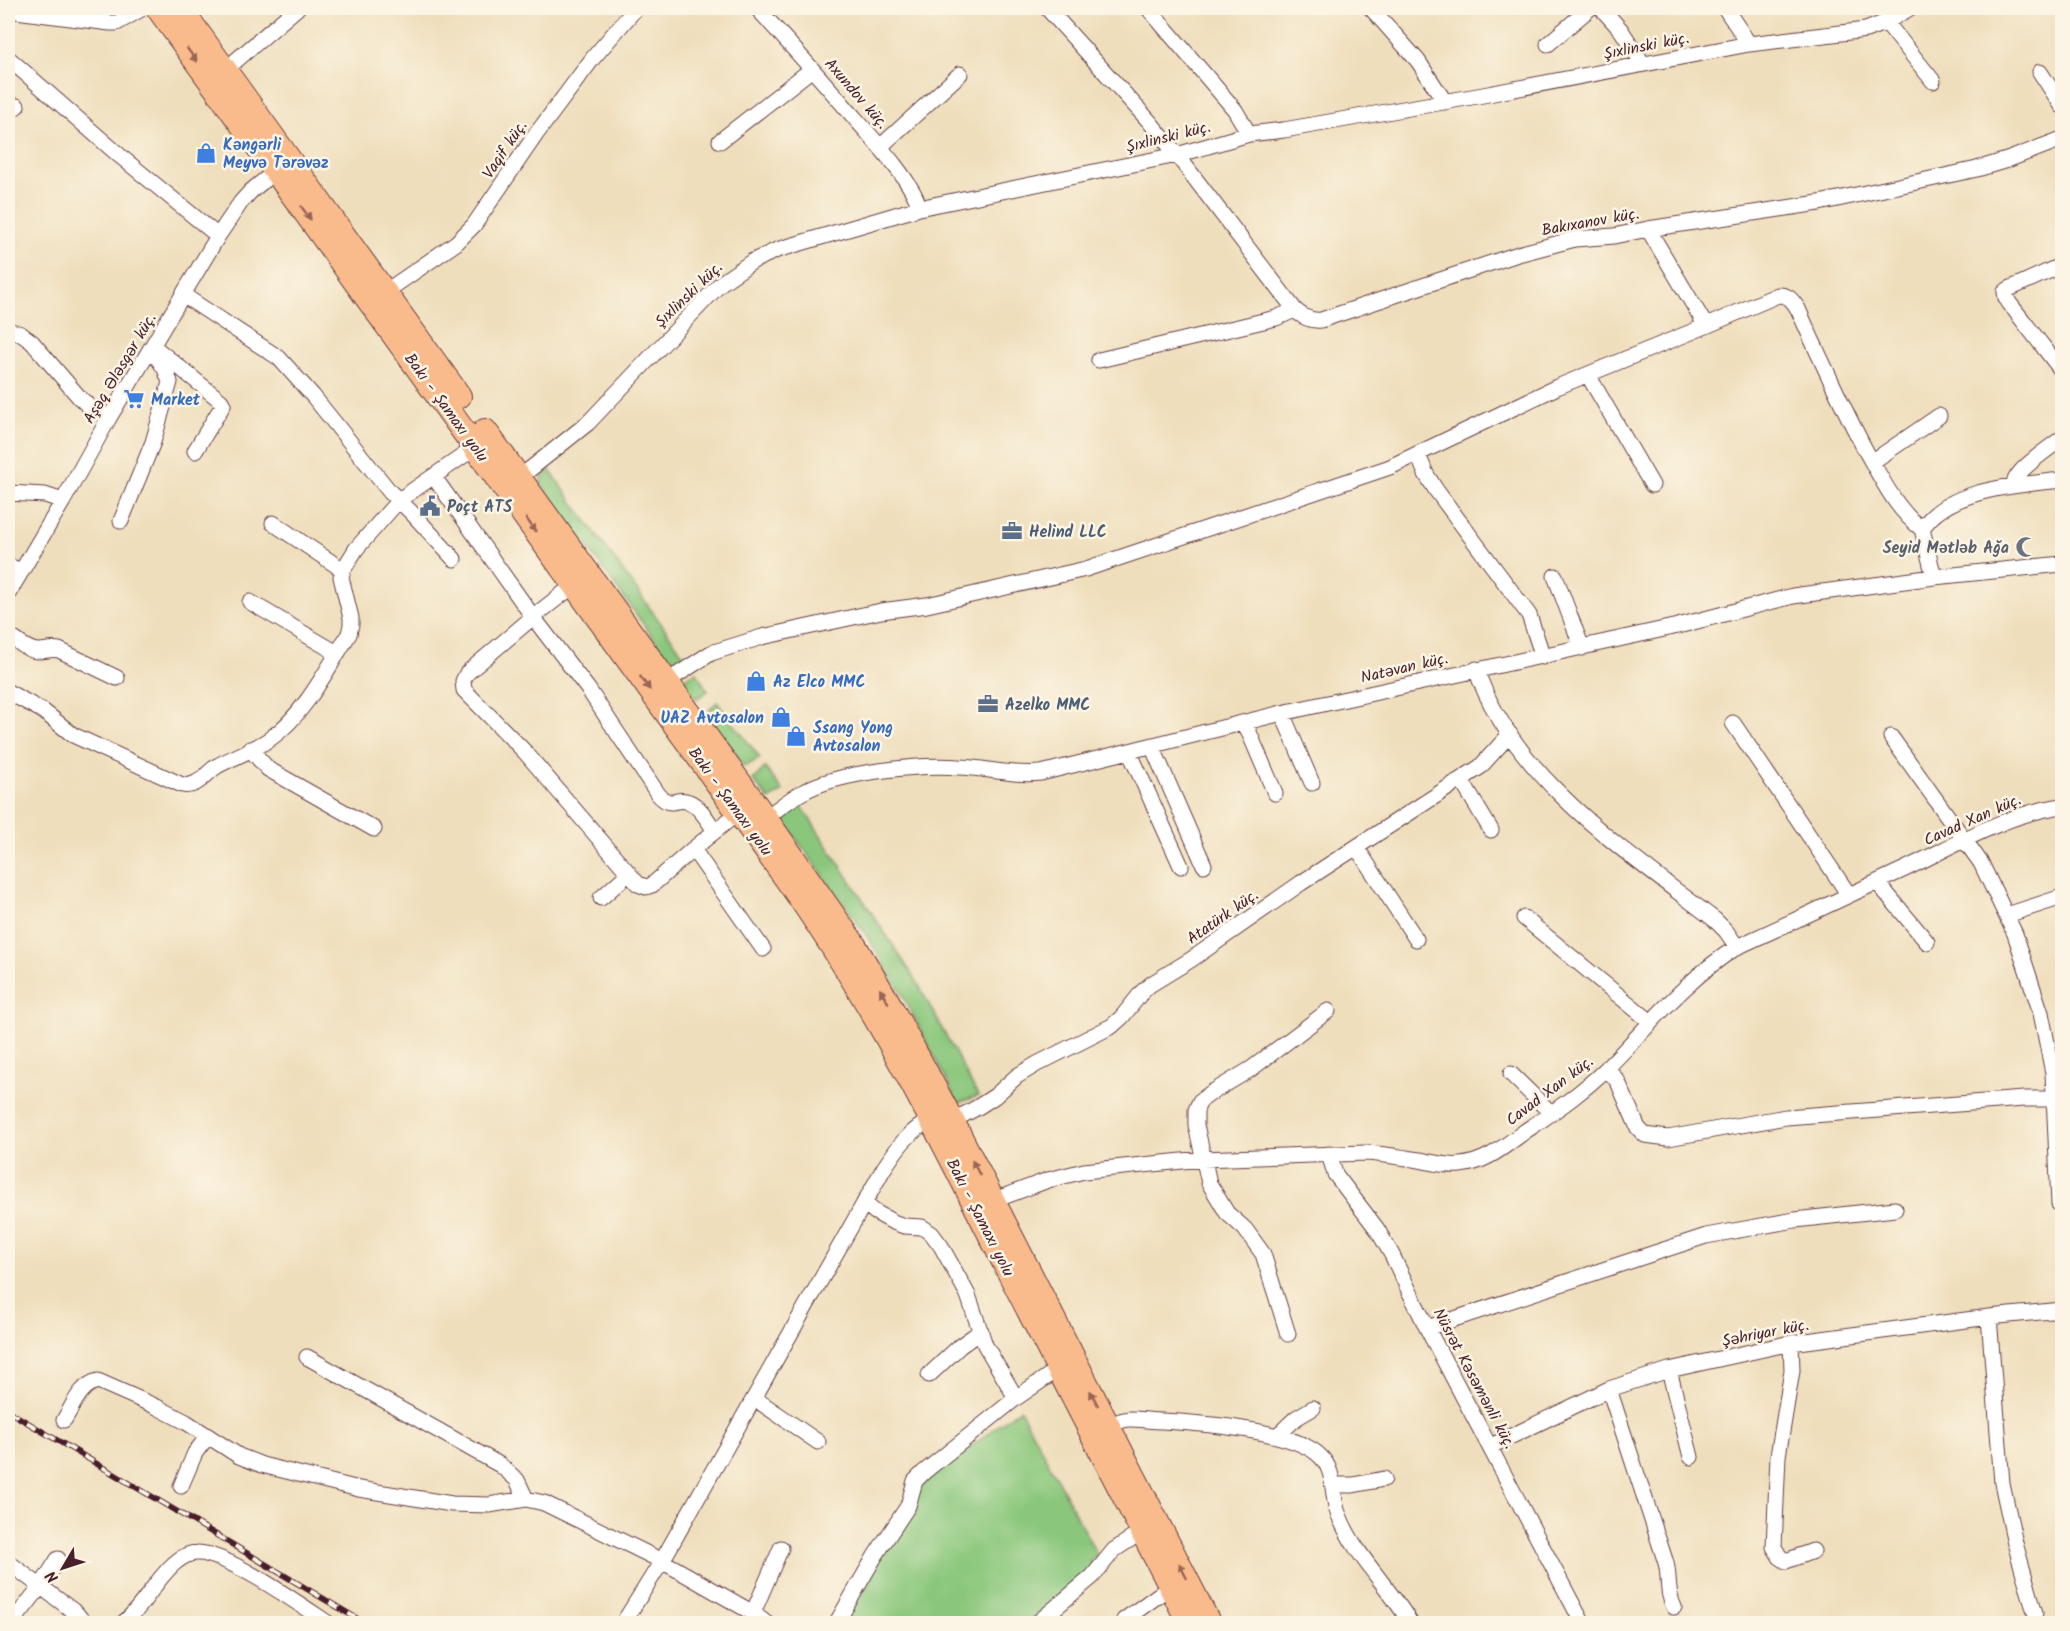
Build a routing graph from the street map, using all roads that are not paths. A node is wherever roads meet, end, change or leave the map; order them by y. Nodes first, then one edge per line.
1 (143, 8) edge
2 (158, 8) edge
3 (180, 8) edge
4 (297, 8) edge
5 (636, 8) edge
6 (757, 8) edge
7 (1047, 8) edge
8 (1148, 8) edge
9 (1371, 8) edge
10 (1590, 8) edge
11 (1601, 8) edge
12 (1725, 8) edge
13 (1910, 8) edge
14 (8, 10) edge
15 (119, 14) edge
16 (1886, 22) junction
17 (1548, 44) dead end
18 (1749, 44) junction
19 (8, 57) edge
20 (1643, 64) junction
21 (812, 69) junction
22 (225, 70) junction
23 (2040, 72) dead end
24 (960, 74) dead end
25 (1933, 81) dead end
26 (1444, 102) junction
27 (2062, 106) edge
28 (1249, 134) junction
29 (2062, 139) edge
30 (720, 141) dead end
31 (880, 147) junction
32 (1177, 155) junction
33 (276, 171) junction
34 (919, 208) junction
35 (1648, 229) junction
36 (218, 236) junction
37 (2062, 265) edge
38 (385, 292) junction
39 (183, 295) junction
40 (1294, 310) junction
41 (1706, 326) junction
42 (8, 330) edge
43 (152, 348) junction
44 (1099, 360) dead end
45 (2062, 371) edge
46 (1588, 375) junction
47 (1939, 416) dead end
48 (109, 418) junction
49 (2062, 438) edge
50 (476, 447) junction
51 (195, 451) dead end
52 (1418, 455) junction
53 (1872, 462) junction
54 (434, 477) junction
55 (519, 478) junction
56 (2062, 480) edge
57 (2014, 484) junction
58 (1652, 485) dead end
59 (8, 493) edge
60 (399, 500) junction
61 (63, 501) junction
62 (121, 521) dead end
63 (273, 524) dead end
64 (1922, 529) junction
65 (454, 559) dead end
66 (2062, 564) edge
67 (15, 568) edge
68 (343, 570) junction
69 (1556, 576) dead end
70 (1934, 577) junction
71 (574, 585) junction
72 (8, 594) edge
73 (250, 602) dead end
74 (533, 617) junction
75 (8, 635) edge
76 (1582, 648) junction
77 (337, 653) junction
78 (1544, 657) junction
79 (1476, 669) junction
80 (117, 678) dead end
81 (666, 682) junction
82 (8, 692) edge
83 (1282, 713) junction
84 (1245, 723) junction
85 (1733, 723) dead end
86 (1510, 734) junction
87 (1891, 737) dead end
88 (1152, 746) junction
89 (250, 749) junction
90 (1129, 751) junction
91 (1461, 780) junction
92 (1312, 783) dead end
93 (1275, 793) dead end
94 (2062, 806) edge
95 (739, 812) junction
96 (765, 818) junction
97 (374, 829) dead end
98 (1491, 830) dead end
99 (715, 831) junction
100 (1965, 840) junction
101 (1357, 848) junction
102 (693, 849) junction
103 (1204, 865) dead end
104 (1181, 866) dead end
105 (629, 873) junction
106 (1877, 882) junction
107 (1849, 895) junction
108 (2062, 897) edge
109 (601, 898) dead end
110 (2007, 915) junction
111 (1524, 918) dead end
112 (1416, 939) dead end
113 (1927, 942) dead end
114 (1737, 947) junction
115 (763, 949) dead end
116 (1328, 1011) dead end
117 (1651, 1022) junction
118 (1607, 1068) junction
119 (1511, 1074) dead end
120 (2059, 1100) edge
121 (1551, 1113) junction
122 (942, 1120) junction
123 (1329, 1154) junction
124 (1202, 1160) junction
125 (992, 1201) junction
126 (864, 1203) junction
127 (2059, 1204) dead end
128 (1895, 1209) dead end
129 (2062, 1310) edge
130 (1989, 1317) junction
131 (1427, 1328) junction
132 (981, 1331) junction
133 (1288, 1335) dead end
134 (1791, 1343) junction
135 (307, 1358) dead end
136 (1060, 1368) junction
137 (1670, 1370) junction
138 (928, 1375) dead end
139 (1609, 1389) junction
140 (754, 1398) junction
141 (1016, 1398) junction
142 (1313, 1408) dead end
143 (64, 1420) dead end
144 (1108, 1426) junction
145 (208, 1436) junction
146 (1277, 1436) junction
147 (818, 1442) dead end
148 (1491, 1446) junction
149 (1691, 1457) dead end
150 (1384, 1479) dead end
151 (1333, 1485) junction
152 (181, 1486) dead end
153 (526, 1499) junction
154 (1143, 1531) junction
155 (781, 1548) dead end
156 (1813, 1551) dead end
157 (58, 1559) dead end
158 (662, 1561) junction
159 (8, 1562) edge
160 (41, 1586) junction
161 (1171, 1586) junction
162 (1674, 1607) dead end
163 (753, 1613) junction
164 (2035, 1613) dead end
165 (625, 1620) dead end
166 (11, 1623) edge
167 (85, 1623) edge
168 (122, 1623) edge
169 (329, 1623) edge
170 (767, 1623) edge
171 (837, 1623) edge
172 (1035, 1623) edge
173 (1123, 1623) edge
174 (1190, 1623) edge
175 (1209, 1623) edge
176 (1411, 1623) edge
177 (1583, 1623) edge

1 - 15 street
2 -> 33 highway, Bakı - Şamaxı yolu
3 - 22 highway, Bakı - Şamaxı yolu
4 - 22 street
5 - 38 street, Vaqif küç.
6 - 21 street, Axundov küç.
7 - 32 street
8 - 28 street
9 - 26 street
10 - 17 street
11 - 20 street
12 - 18 street
13 - 16 street, Şıxlinski küç.
14 - 15 street
16 - 18 street, Şıxlinski küç.
16 - 25 street
18 - 20 street, Şıxlinski küç.
19 - 36 street
20 - 26 street, Şıxlinski küç.
21 - 30 street
21 - 31 street, Axundov küç.
22 - 38 highway, Bakı - Şamaxı yolu
23 - 27 street
24 - 31 street
26 - 28 street, Şıxlinski küç.
28 - 32 street, Şıxlinski küç.
29 - 35 street, Bakıxanov küç.
31 - 34 street, Axundov küç.
32 - 34 street, Şıxlinski küç.
32 - 40 street
33 - 36 street, Aşəq Ələsgər küç.
33 -> 50 highway, Bakı - Şamaxı yolu
34 - 55 street, Şıxlinski küç.
35 - 40 street, Bakıxanov küç.
35 - 41 street
36 - 39 street, Aşəq Ələsgər küç.
37 - 45 street
38 - 55 highway, Bakı - Şamaxı yolu
39 - 43 street, Aşəq Ələsgər küç.
39 - 60 street
40 - 44 street
41 - 46 street
41 - 53 street
42 - 48 street
43 - 48 street, Aşəq Ələsgər küç.
43 - 51 street
43 - 62 street
46 - 52 street
46 - 58 street
47 - 53 street
48 - 61 street, Aşəq Ələsgər küç.
49 - 57 street
50 - 54 street
50 -> 71 highway, Bakı - Şamaxı yolu
52 - 78 street
52 - 81 street
53 - 64 street
54 - 60 street
54 - 74 street
55 - 81 highway, Bakı - Şamaxı yolu
56 - 57 street
57 - 64 street
59 - 61 street
60 - 65 street
60 - 68 street
61 - 67 street, Aşəq Ələsgər küç.
63 - 68 street
64 - 70 street
66 - 70 street, Natəvan küç.
67 - 72 street, Aşəq Ələsgər küç.
68 - 77 street
69 - 76 street
70 - 76 street, Natəvan küç.
71 - 74 street
71 -> 95 highway, Bakı - Şamaxı yolu
73 - 77 street
74 - 99 street
74 - 105 street
75 - 80 street
76 - 78 street, Natəvan küç.
77 - 89 street
78 - 79 street, Natəvan küç.
79 - 83 street, Natəvan küç.
79 - 86 street
81 - 96 highway, Bakı - Şamaxı yolu
82 - 89 street
83 - 84 street, Natəvan küç.
83 - 92 street
84 - 88 street, Natəvan küç.
84 - 93 street
85 - 107 street
86 - 91 street, Atatürk küç.
86 - 114 street
87 - 100 street
88 - 90 street, Natəvan küç.
88 - 103 street
89 - 97 street
90 - 96 street, Natəvan küç.
90 - 104 street
91 - 98 street
91 - 101 street, Atatürk küç.
94 - 100 street, Cavad Xan küç.
95 - 99 street
95 - 122 highway, Bakı - Şamaxı yolu
122 -> 96 highway, Bakı - Şamaxı yolu
99 - 102 street
100 - 106 street, Cavad Xan küç.
100 - 110 street
101 - 112 street
101 - 122 street, Atatürk küç.
102 - 105 street
102 - 115 street
105 - 109 street
106 - 107 street, Cavad Xan küç.
106 - 113 street
107 - 114 street, Cavad Xan küç.
108 - 110 street
110 - 120 street
111 - 117 street
114 - 117 street, Cavad Xan küç.
116 - 124 street
117 - 118 street, Cavad Xan küç.
118 - 120 street
118 - 121 street, Cavad Xan küç.
119 - 121 street
120 - 127 street
121 - 123 street, Cavad Xan küç.
125 -> 122 highway, Bakı - Şamaxı yolu
122 - 126 street, Atatürk küç.
122 - 136 highway, Bakı - Şamaxı yolu
123 - 124 street, Cavad Xan küç.
123 - 131 street, Nüsrət Kəsəmənli küç.
124 - 125 street, Cavad Xan küç.
124 - 133 street
144 -> 125 highway, Bakı - Şamaxı yolu
126 - 132 street
126 - 140 street, Atatürk küç.
128 - 131 street
129 - 130 street, Şəhriyar küç.
130 - 134 street, Şəhriyar küç.
130 - 164 street
131 - 148 street, Nüsrət Kəsəmənli küç.
132 - 138 street
132 - 141 street
134 - 137 street, Şəhriyar küç.
134 - 156 street
135 - 153 street
136 - 141 street
136 - 154 highway, Bakı - Şamaxı yolu
137 - 139 street, Şəhriyar küç.
137 - 149 street
139 - 148 street, Şəhriyar küç.
139 - 162 street
140 - 147 street
140 - 158 street, Atatürk küç.
141 - 171 street
142 - 146 street
143 - 145 street
144 - 146 street
175 -> 144 highway, Bakı - Şamaxı yolu
145 - 152 street
145 - 153 street
146 - 151 street
148 - 177 street, Nüsrət Kəsəmənli küç.
150 - 151 street
151 - 176 street
153 - 158 street
154 - 161 highway, Bakı - Şamaxı yolu
154 - 172 street
155 - 163 street
157 - 160 street
158 - 163 street
158 - 165 street, Atatürk küç.
159 - 160 street
160 - 166 street
160 - 167 street
161 - 173 street
161 - 174 highway, Bakı - Şamaxı yolu
163 - 170 street
168 - 169 street

